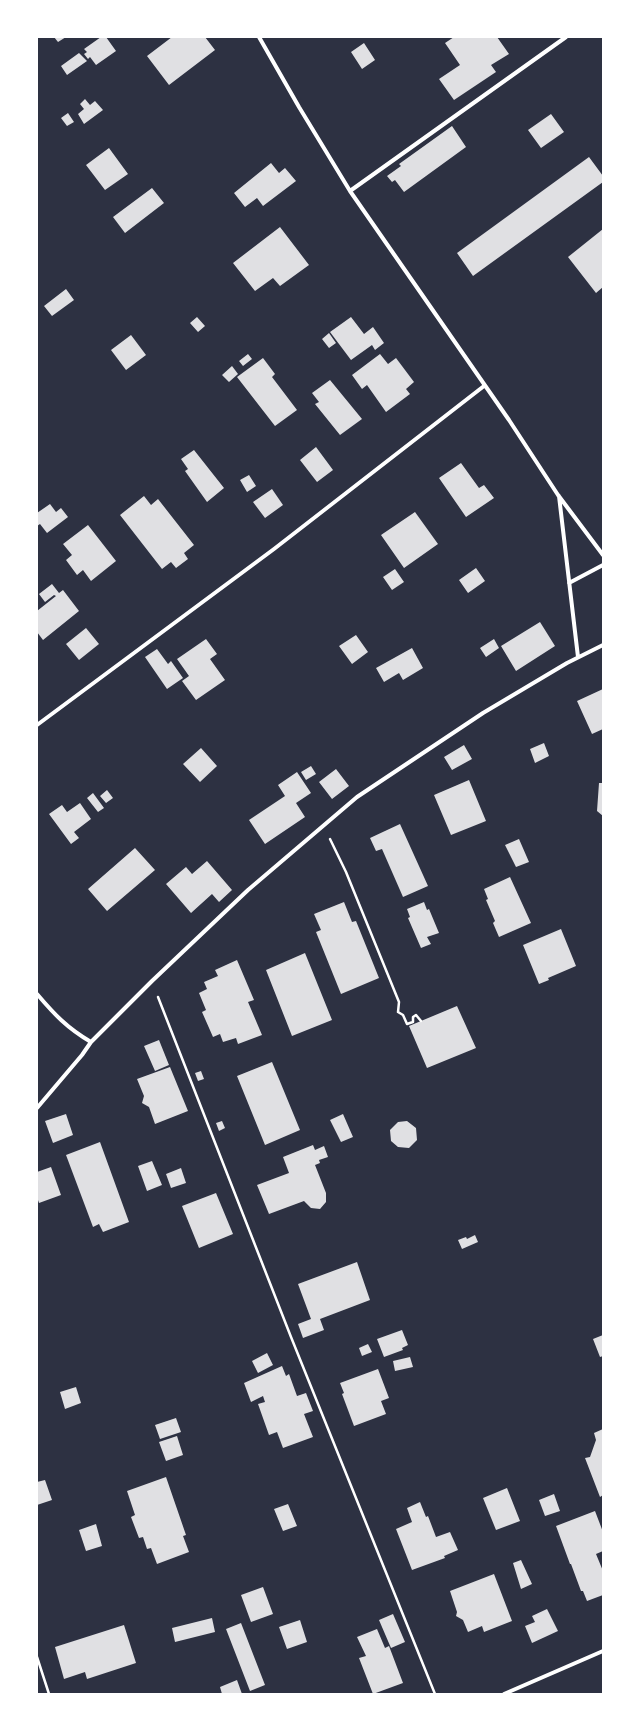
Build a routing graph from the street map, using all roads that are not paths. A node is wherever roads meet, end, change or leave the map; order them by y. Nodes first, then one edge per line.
1 (260, 37) edge
2 (566, 37) edge
3 (350, 191) junction
4 (484, 386) junction
5 (558, 495) junction
6 (603, 555) edge
7 (603, 565) edge
8 (569, 583) junction
9 (603, 645) edge
10 (578, 657) junction
11 (37, 725) edge
12 (37, 994) edge
13 (91, 1042) junction
14 (37, 1108) edge
15 (603, 1651) edge
16 (504, 1694) edge

1 - 3 street
2 - 3 street
3 - 4 street
4 - 5 street
4 - 11 street
5 - 6 street
5 - 8 street
7 - 8 street
8 - 10 street
9 - 10 street
10 - 13 street
12 - 13 street
13 - 14 street
15 - 16 street

